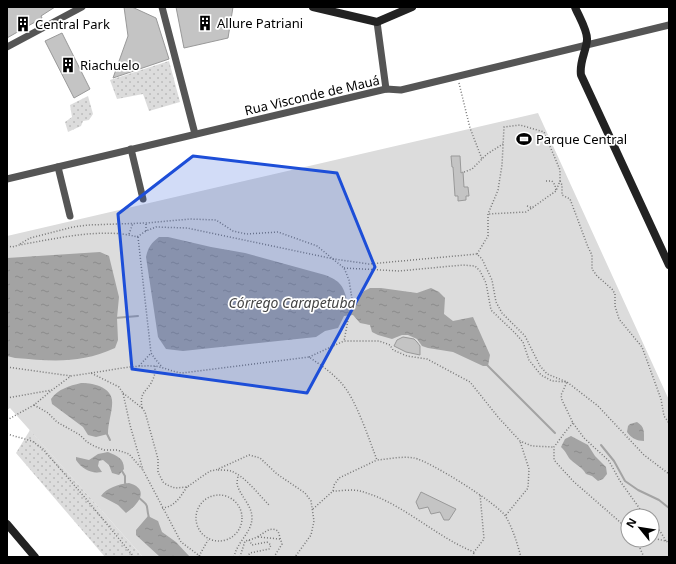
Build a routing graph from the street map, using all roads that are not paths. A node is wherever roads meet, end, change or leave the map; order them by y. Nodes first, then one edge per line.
1 (82, 7) edge
2 (162, 7) edge
3 (313, 7) edge
4 (412, 7) edge
5 (574, 7) edge
6 (377, 22) junction
7 (669, 26) edge
8 (586, 46) junction
9 (7, 48) edge
10 (386, 89) junction
11 (195, 134) junction
12 (131, 150) junction
13 (58, 167) junction
14 (7, 179) edge
15 (143, 199) dead end
16 (70, 216) dead end
17 (669, 265) edge
18 (7, 524) edge
19 (31, 556) edge

1 - 9 street
2 - 11 street
3 - 6 street
4 - 6 street
5 - 8 street
6 - 10 street
7 - 8 street, Rua Visconde de Mauá
8 - 10 street, Rua Visconde de Mauá
8 - 17 street
10 - 11 street, Rua Visconde de Mauá
11 - 12 street, Rua Visconde de Mauá
12 - 13 street, Rua Visconde de Mauá
12 - 15 street
13 - 14 street, Rua Visconde de Mauá
13 - 16 street
18 - 19 street

